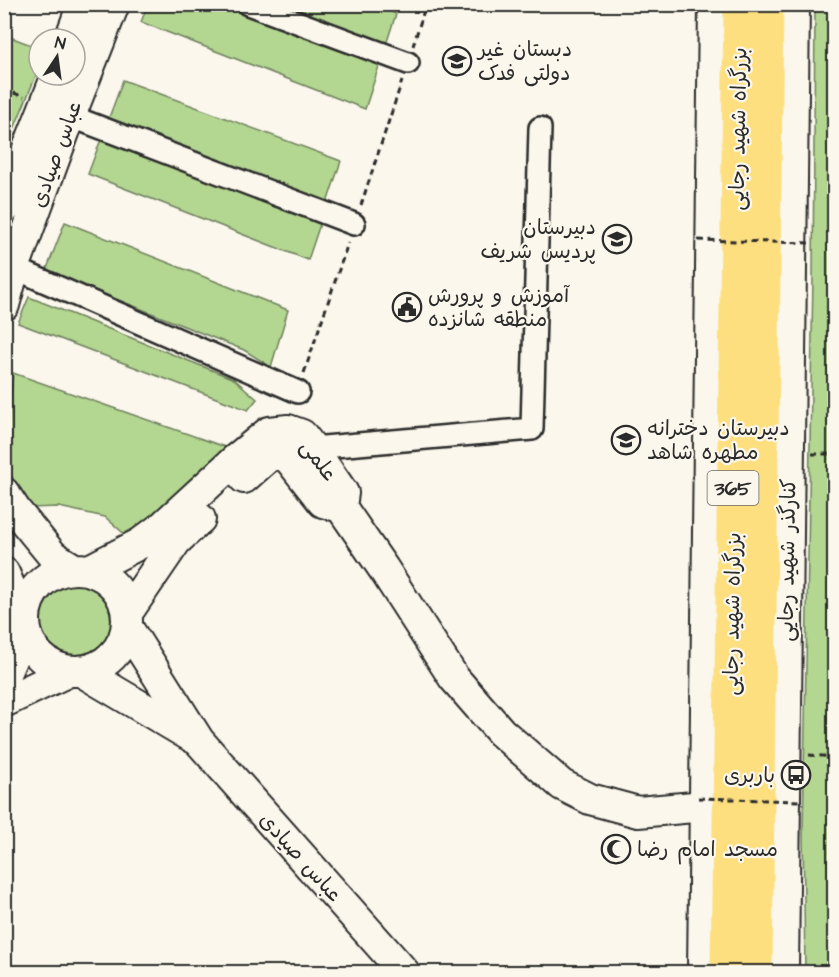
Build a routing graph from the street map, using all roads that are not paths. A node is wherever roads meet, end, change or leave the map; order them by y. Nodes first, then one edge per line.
1 (83, 4) edge
2 (114, 4) edge
3 (248, 4) edge
4 (714, 4) edge
5 (740, 4) edge
6 (767, 4) edge
7 (794, 4) edge
8 (74, 27) edge
9 (408, 63) dead end
10 (52, 87) edge
11 (70, 116) junction
12 (540, 128) dead end
13 (4, 209) edge
14 (354, 224) dead end
15 (14, 268) junction
16 (4, 305) edge
17 (298, 392) dead end
18 (300, 446) junction
19 (4, 493) edge
20 (81, 569) junction
21 (4, 573) edge
22 (127, 620) junction
23 (25, 623) junction
24 (75, 671) junction
25 (4, 676) edge
26 (4, 702) edge
27 (199, 741) junction
28 (701, 802) junction
29 (404, 972) edge
30 (703, 972) edge
31 (727, 972) edge
32 (756, 972) edge
33 (783, 972) edge

1 - 8 street
2 - 11 street, عباس صیادی
3 - 9 street
4 - 28 street
5 - 31 highway, بزرگراه شهید رجایی / 365
6 - 32 highway, بزرگراه شهید رجایی / 365
7 - 33 street, کنارگذر شهید رجایی
10 - 13 street, عباس صیادی
11 - 14 street
11 - 15 street, عباس صیادی
12 - 18 street
15 - 16 street, عباس صیادی
15 - 17 street
18 - 20 street, علمی
18 - 22 street, علمی
18 - 28 street, علمی
19 - 20 street
20 - 22 street
20 - 23 street
21 - 23 street
22 - 24 street
22 - 27 street, عباس صیادی
23 - 24 street
23 - 25 street
24 - 26 street
24 - 27 street, عباس صیادی
27 - 29 street, عباس صیادی
28 - 30 street

